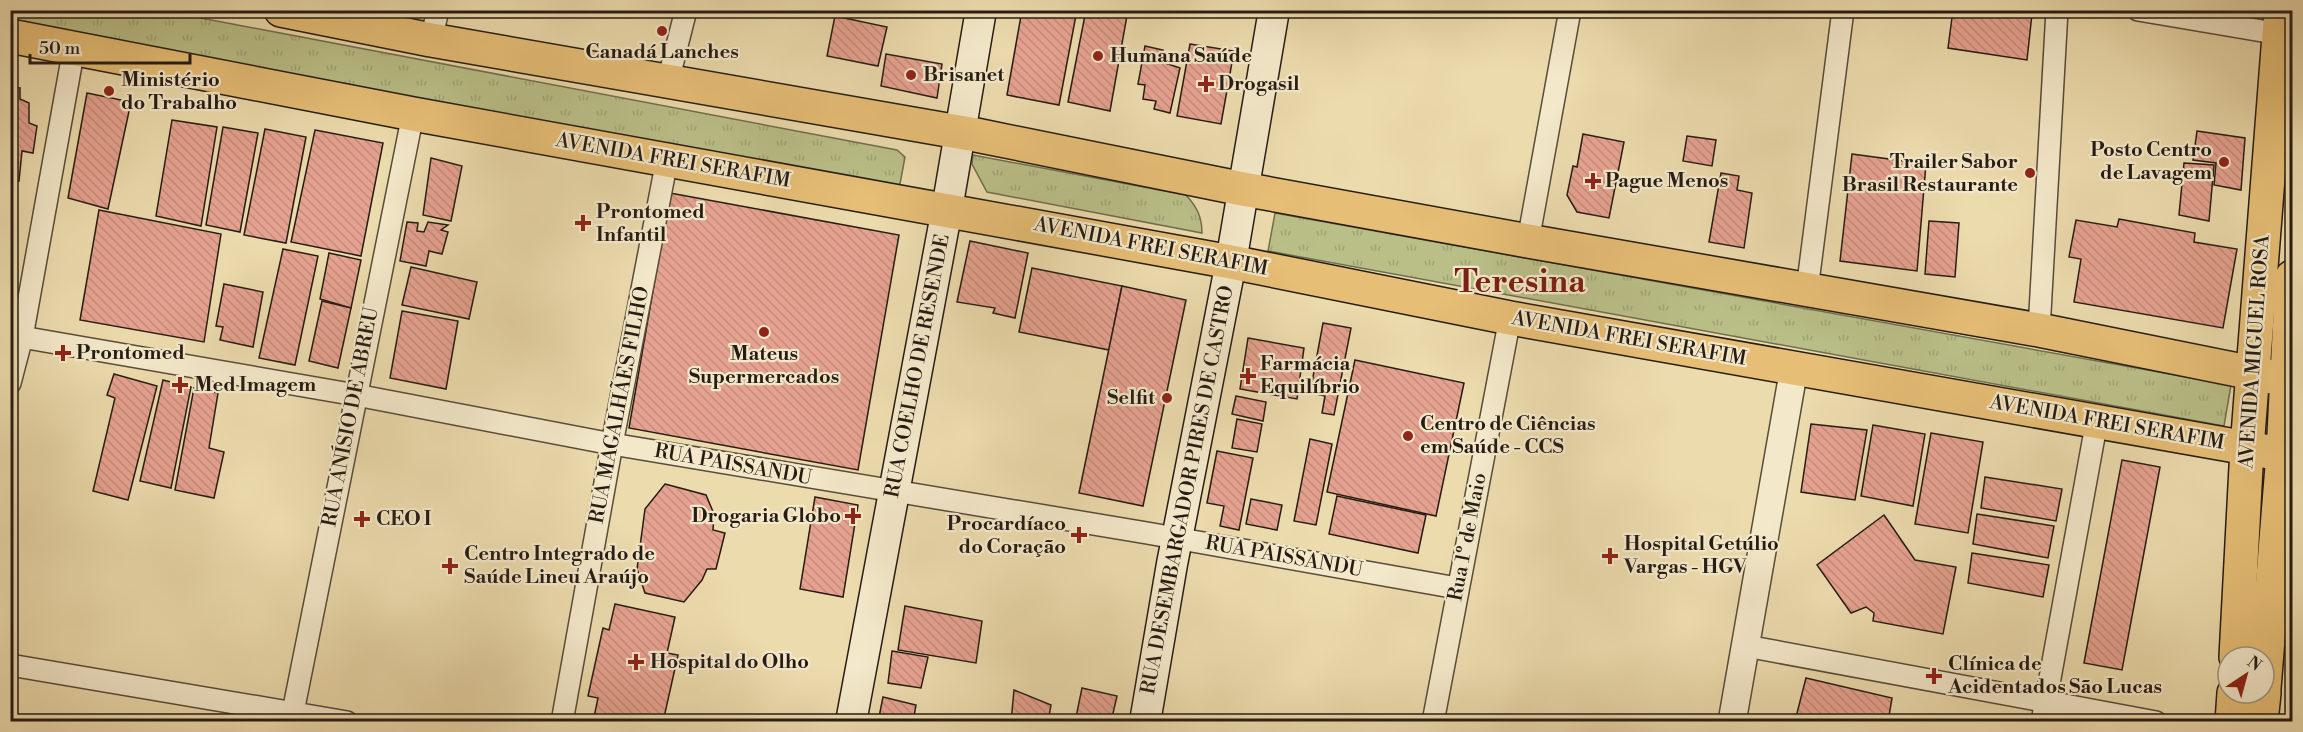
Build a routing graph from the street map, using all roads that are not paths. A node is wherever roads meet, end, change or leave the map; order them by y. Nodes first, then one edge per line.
1 (281, 10) edge
2 (686, 10) edge
3 (981, 10) edge
4 (1274, 10) edge
5 (1570, 10) edge
6 (1843, 10) edge
7 (2057, 10) edge
8 (2138, 10) edge
9 (2280, 22) edge
10 (435, 25) edge
11 (10, 36) edge
12 (74, 48) junction
13 (668, 81) junction
14 (413, 114) junction
15 (961, 132) junction
16 (667, 160) junction
17 (1243, 189) junction
18 (947, 210) junction
19 (1528, 241) junction
20 (1231, 262) junction
21 (2292, 277) edge
22 (2292, 285) edge
23 (1807, 290) junction
24 (1510, 318) junction
25 (2039, 330) junction
26 (16, 336) edge
27 (1794, 368) junction
28 (2252, 374) junction
29 (2290, 380) edge
30 (10, 383) edge
31 (356, 395) junction
32 (2097, 420) junction
33 (612, 444) junction
34 (2247, 448) junction
35 (2288, 455) edge
36 (894, 492) junction
37 (1177, 538) junction
38 (1457, 588) junction
39 (2237, 645) edge
40 (2268, 645) edge
41 (1746, 646) junction
42 (10, 665) edge
43 (2233, 705) edge
44 (2263, 705) edge
45 (2043, 711) edge
46 (292, 716) edge
47 (347, 722) edge
48 (562, 722) edge
49 (851, 722) edge
50 (1145, 722) edge
51 (1434, 722) edge
52 (1732, 722) edge
53 (2156, 722) edge
54 (2232, 722) edge
55 (2261, 722) edge

1 - 10 main road
2 - 13 street
3 - 15 main road, RUA COELHO DE RESENDE
4 - 17 main road, RUA DESEMBARGADOR PIRES DE CASTRO
5 - 19 street
6 - 23 street
7 - 25 street
8 - 9 street
9 - 28 main road, AVENIDA MIGUEL ROSA
10 - 13 main road
11 - 12 main road, AVENIDA FREI SERAFIM
12 - 14 main road, AVENIDA FREI SERAFIM
12 - 26 street
13 - 15 main road
14 - 16 main road, AVENIDA FREI SERAFIM
14 - 31 street, RUA ANÍSIO DE ABREU
15 - 17 main road
15 - 18 main road, RUA COELHO DE RESENDE
16 - 18 main road, AVENIDA FREI SERAFIM
16 - 33 street, RUA MAGALHÃES FILHO
17 - 19 main road
17 - 20 main road, RUA DESEMBARGADOR PIRES DE CASTRO
18 - 20 main road, AVENIDA FREI SERAFIM
18 - 36 main road, RUA COELHO DE RESENDE
19 - 23 main road
20 - 24 main road, AVENIDA FREI SERAFIM
20 - 37 main road, RUA DESEMBARGADOR PIRES DE CASTRO
21 - 22 main road, AVENIDA MIGUEL ROSA
22 - 29 main road, AVENIDA MIGUEL ROSA
23 - 25 main road
24 - 27 main road, AVENIDA FREI SERAFIM
24 - 38 street, Rua 1º de Maio
25 - 28 main road
26 - 30 street
26 - 31 street, RUA PAISSANDU
27 - 32 main road, AVENIDA FREI SERAFIM
27 - 41 street
28 - 29 main road
28 - 34 main road, AVENIDA MIGUEL ROSA
29 - 35 main road, AVENIDA MIGUEL ROSA
31 - 33 street, RUA PAISSANDU
31 - 46 street, RUA ANÍSIO DE ABREU
32 - 34 main road, AVENIDA FREI SERAFIM
32 - 45 street
33 - 36 street, RUA PAISSANDU
33 - 48 street, RUA MAGALHÃES FILHO
34 - 35 main road, AVENIDA FREI SERAFIM
34 - 39 main road, AVENIDA MIGUEL ROSA
35 - 40 main road, AVENIDA MIGUEL ROSA
36 - 37 street, RUA PAISSANDU
36 - 49 main road, RUA COELHO DE RESENDE
37 - 38 street, RUA PAISSANDU
37 - 50 main road, RUA DESEMBARGADOR PIRES DE CASTRO
38 - 51 street, Rua 1º de Maio
41 - 45 street
41 - 52 street
42 - 46 street
43 - 54 main road
44 - 55 main road
45 - 53 street
46 - 47 street

